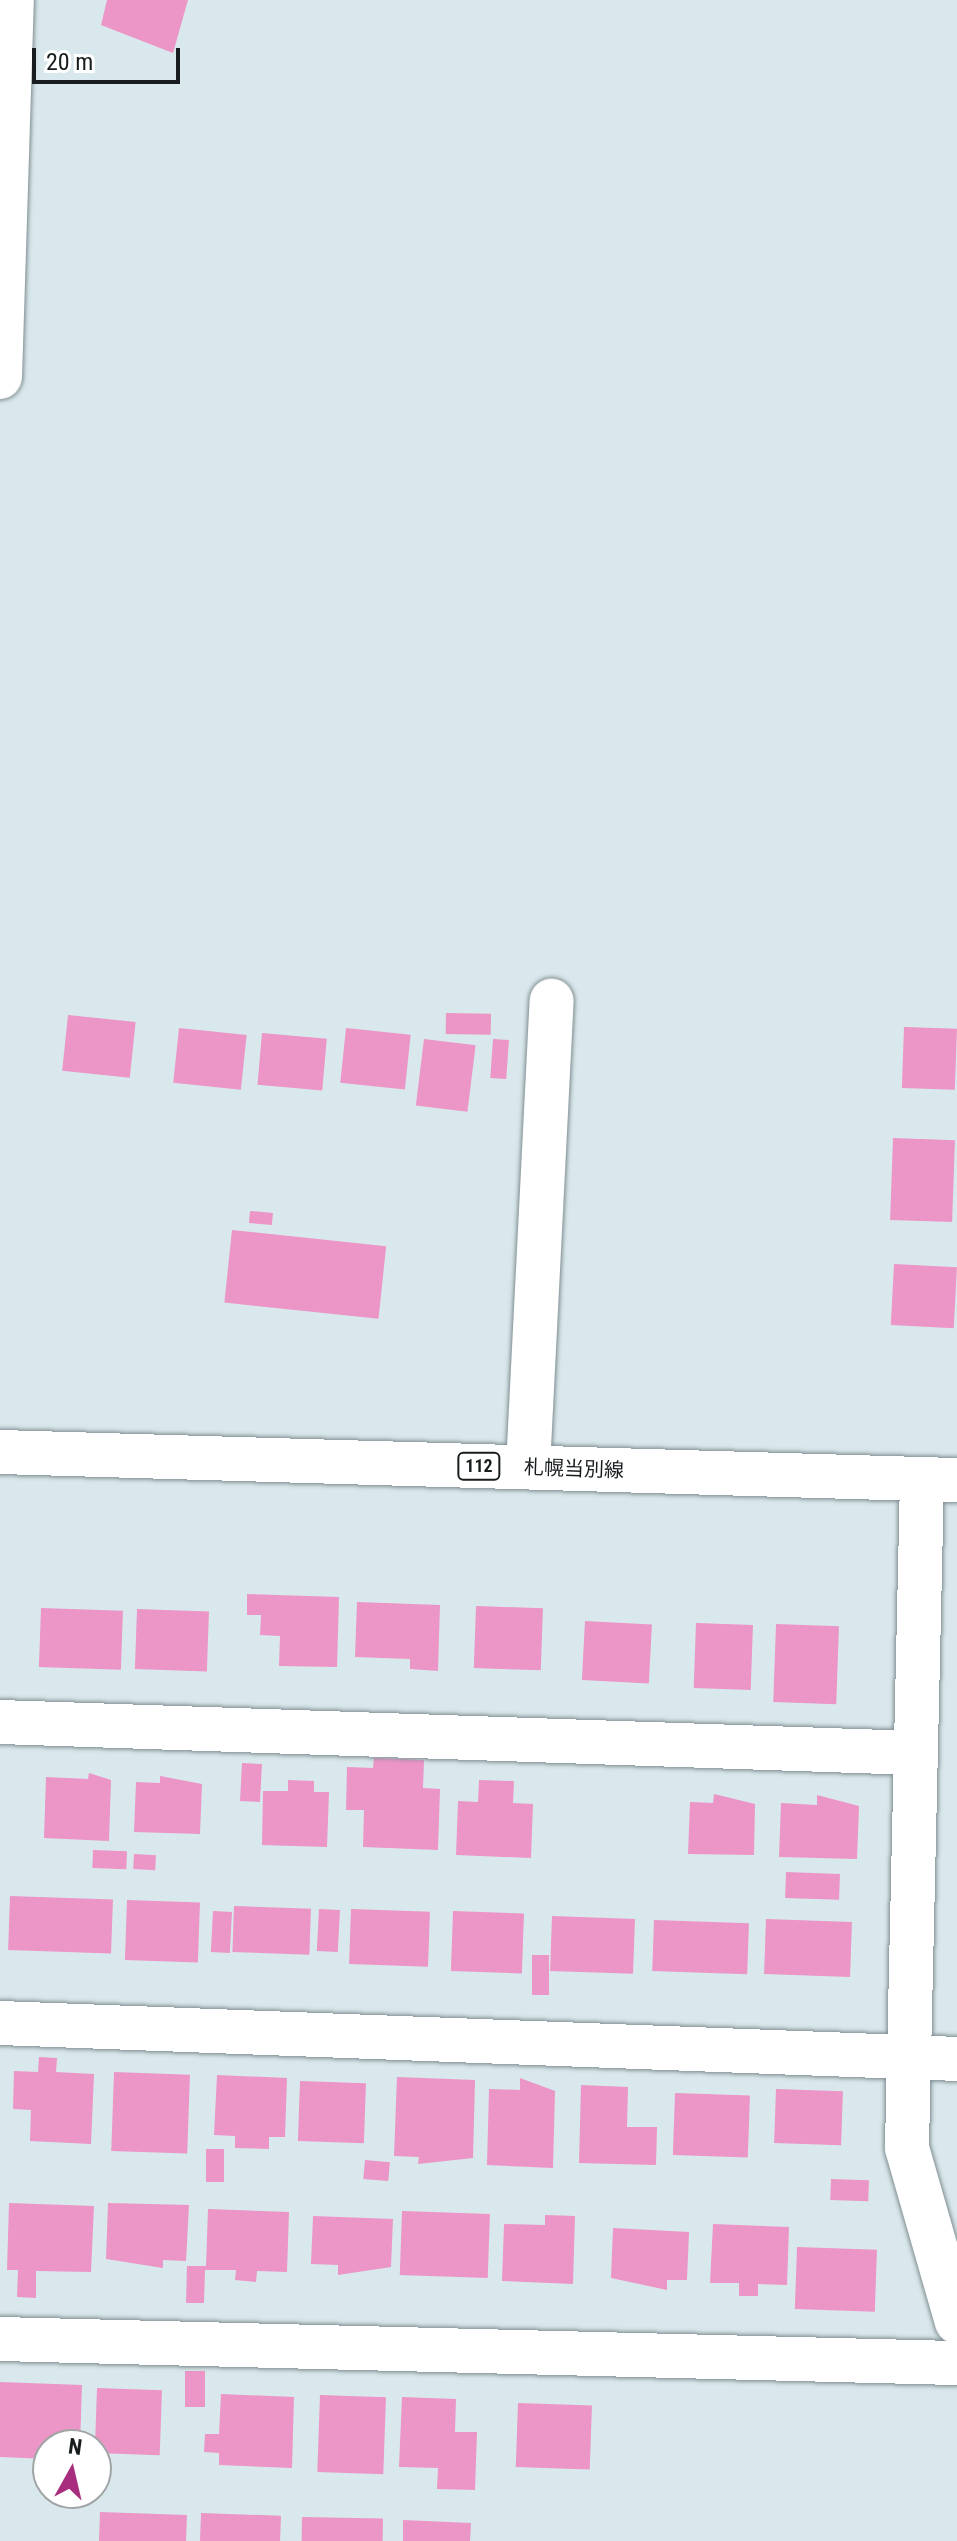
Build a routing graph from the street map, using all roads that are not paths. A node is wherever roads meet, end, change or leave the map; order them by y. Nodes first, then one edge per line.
1 (12, 0) edge
2 (0, 377) edge
3 (552, 1001) dead end
4 (0, 1452) edge
5 (528, 1467) junction
6 (940, 1480) edge
7 (0, 1722) edge
8 (914, 1753) junction
9 (0, 2023) edge
10 (904, 2057) junction
11 (957, 2059) edge
12 (957, 2322) edge
13 (0, 2339) edge
14 (957, 2363) edge

1 - 2 street
3 - 5 street
4 - 5 street, 札幌当別線 / 112
5 - 6 street, 札幌当別線 / 112
6 - 8 street
7 - 8 street
8 - 10 street
9 - 10 street
10 - 11 street
10 - 12 street
13 - 14 street

